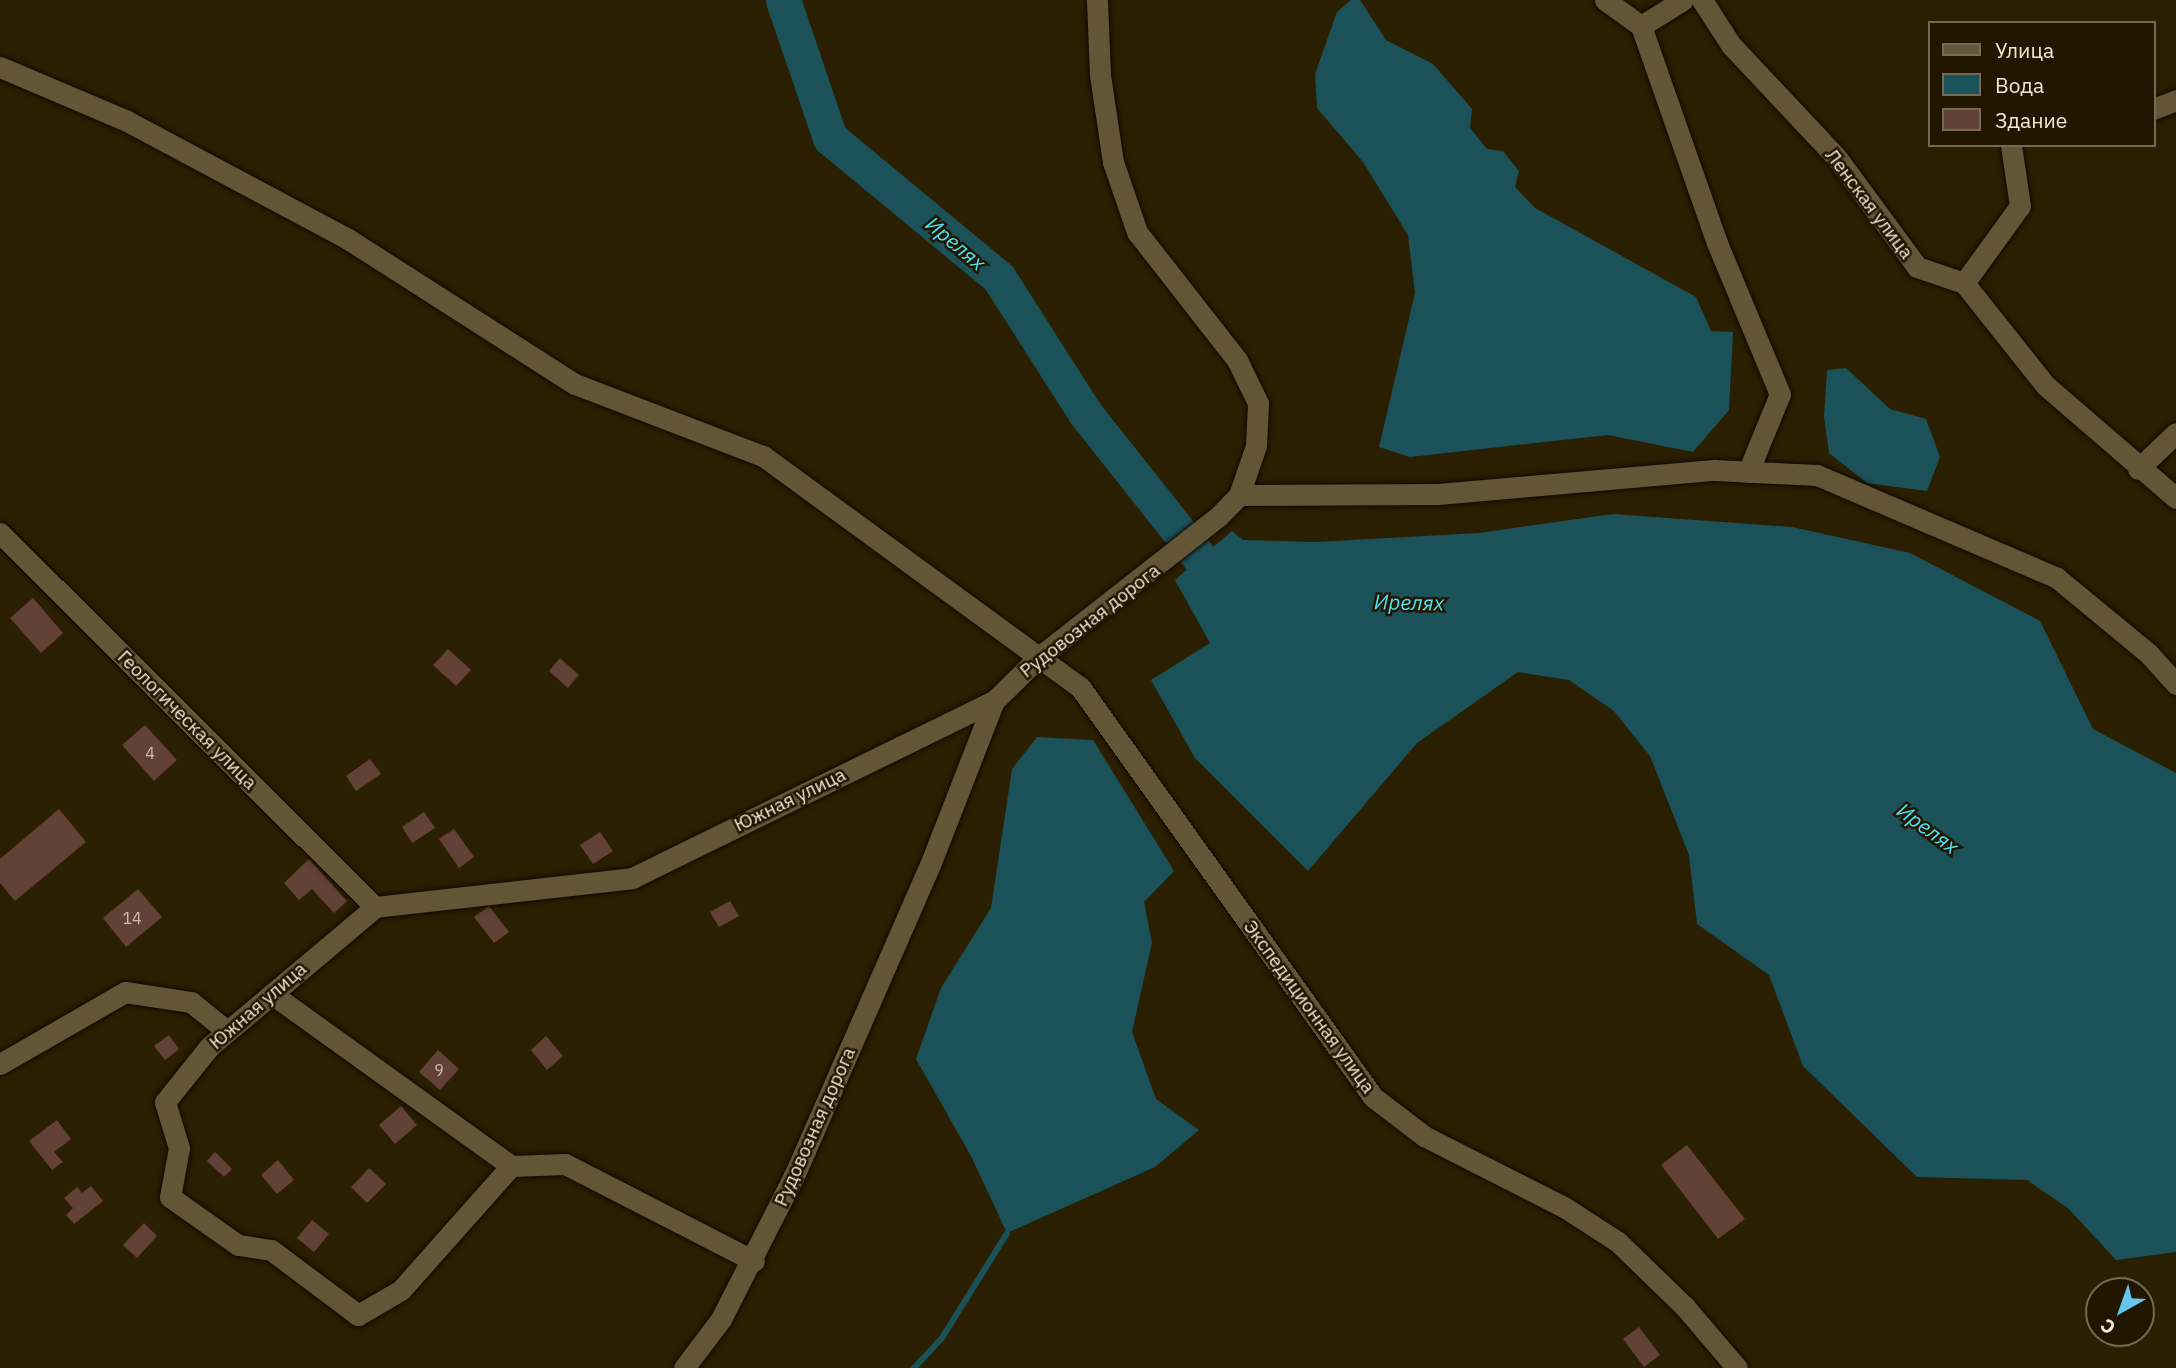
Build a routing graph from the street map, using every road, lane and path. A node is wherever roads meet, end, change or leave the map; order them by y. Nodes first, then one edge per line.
1 (1097, 0) edge
2 (1605, 0) edge
3 (1683, 0) edge
4 (1702, 0) edge
5 (1642, 26) junction
6 (0, 67) edge
7 (2176, 100) edge
8 (2155, 108) edge
9 (2011, 147) edge
10 (1964, 283) junction
11 (2176, 433) edge
12 (2138, 469) junction
13 (1748, 472) junction
14 (1239, 495) junction
15 (2176, 498) edge
16 (0, 533) edge
17 (1040, 657) junction
18 (2176, 684) edge
19 (994, 701) junction
20 (375, 907) junction
21 (272, 994) junction
22 (227, 1031) junction
23 (0, 1064) edge
24 (511, 1166) junction
25 (754, 1261) junction
26 (684, 1368) edge
27 (1737, 1368) edge

1 - 14 street, Рудовозная дорога
2 - 5 street
3 - 5 street
4 - 10 street, Ленская улица
5 - 13 street
6 - 17 street, Экспедиционная улица
7 - 8 street
9 - 10 street
10 - 12 street
11 - 12 street
12 - 15 street
13 - 14 street
13 - 18 street
14 - 17 street, Рудовозная дорога
16 - 20 street, Геологическая улица
17 - 19 street, Рудовозная дорога
17 - 27 street, Экспедиционная улица
19 - 20 street, Южная улица
19 - 25 street, Рудовозная дорога
20 - 21 street, Южная улица
21 - 22 street, Южная улица
21 - 24 street
22 - 23 street
22 - 24 street, Южная улица
24 - 25 street
25 - 26 street, Рудовозная дорога

